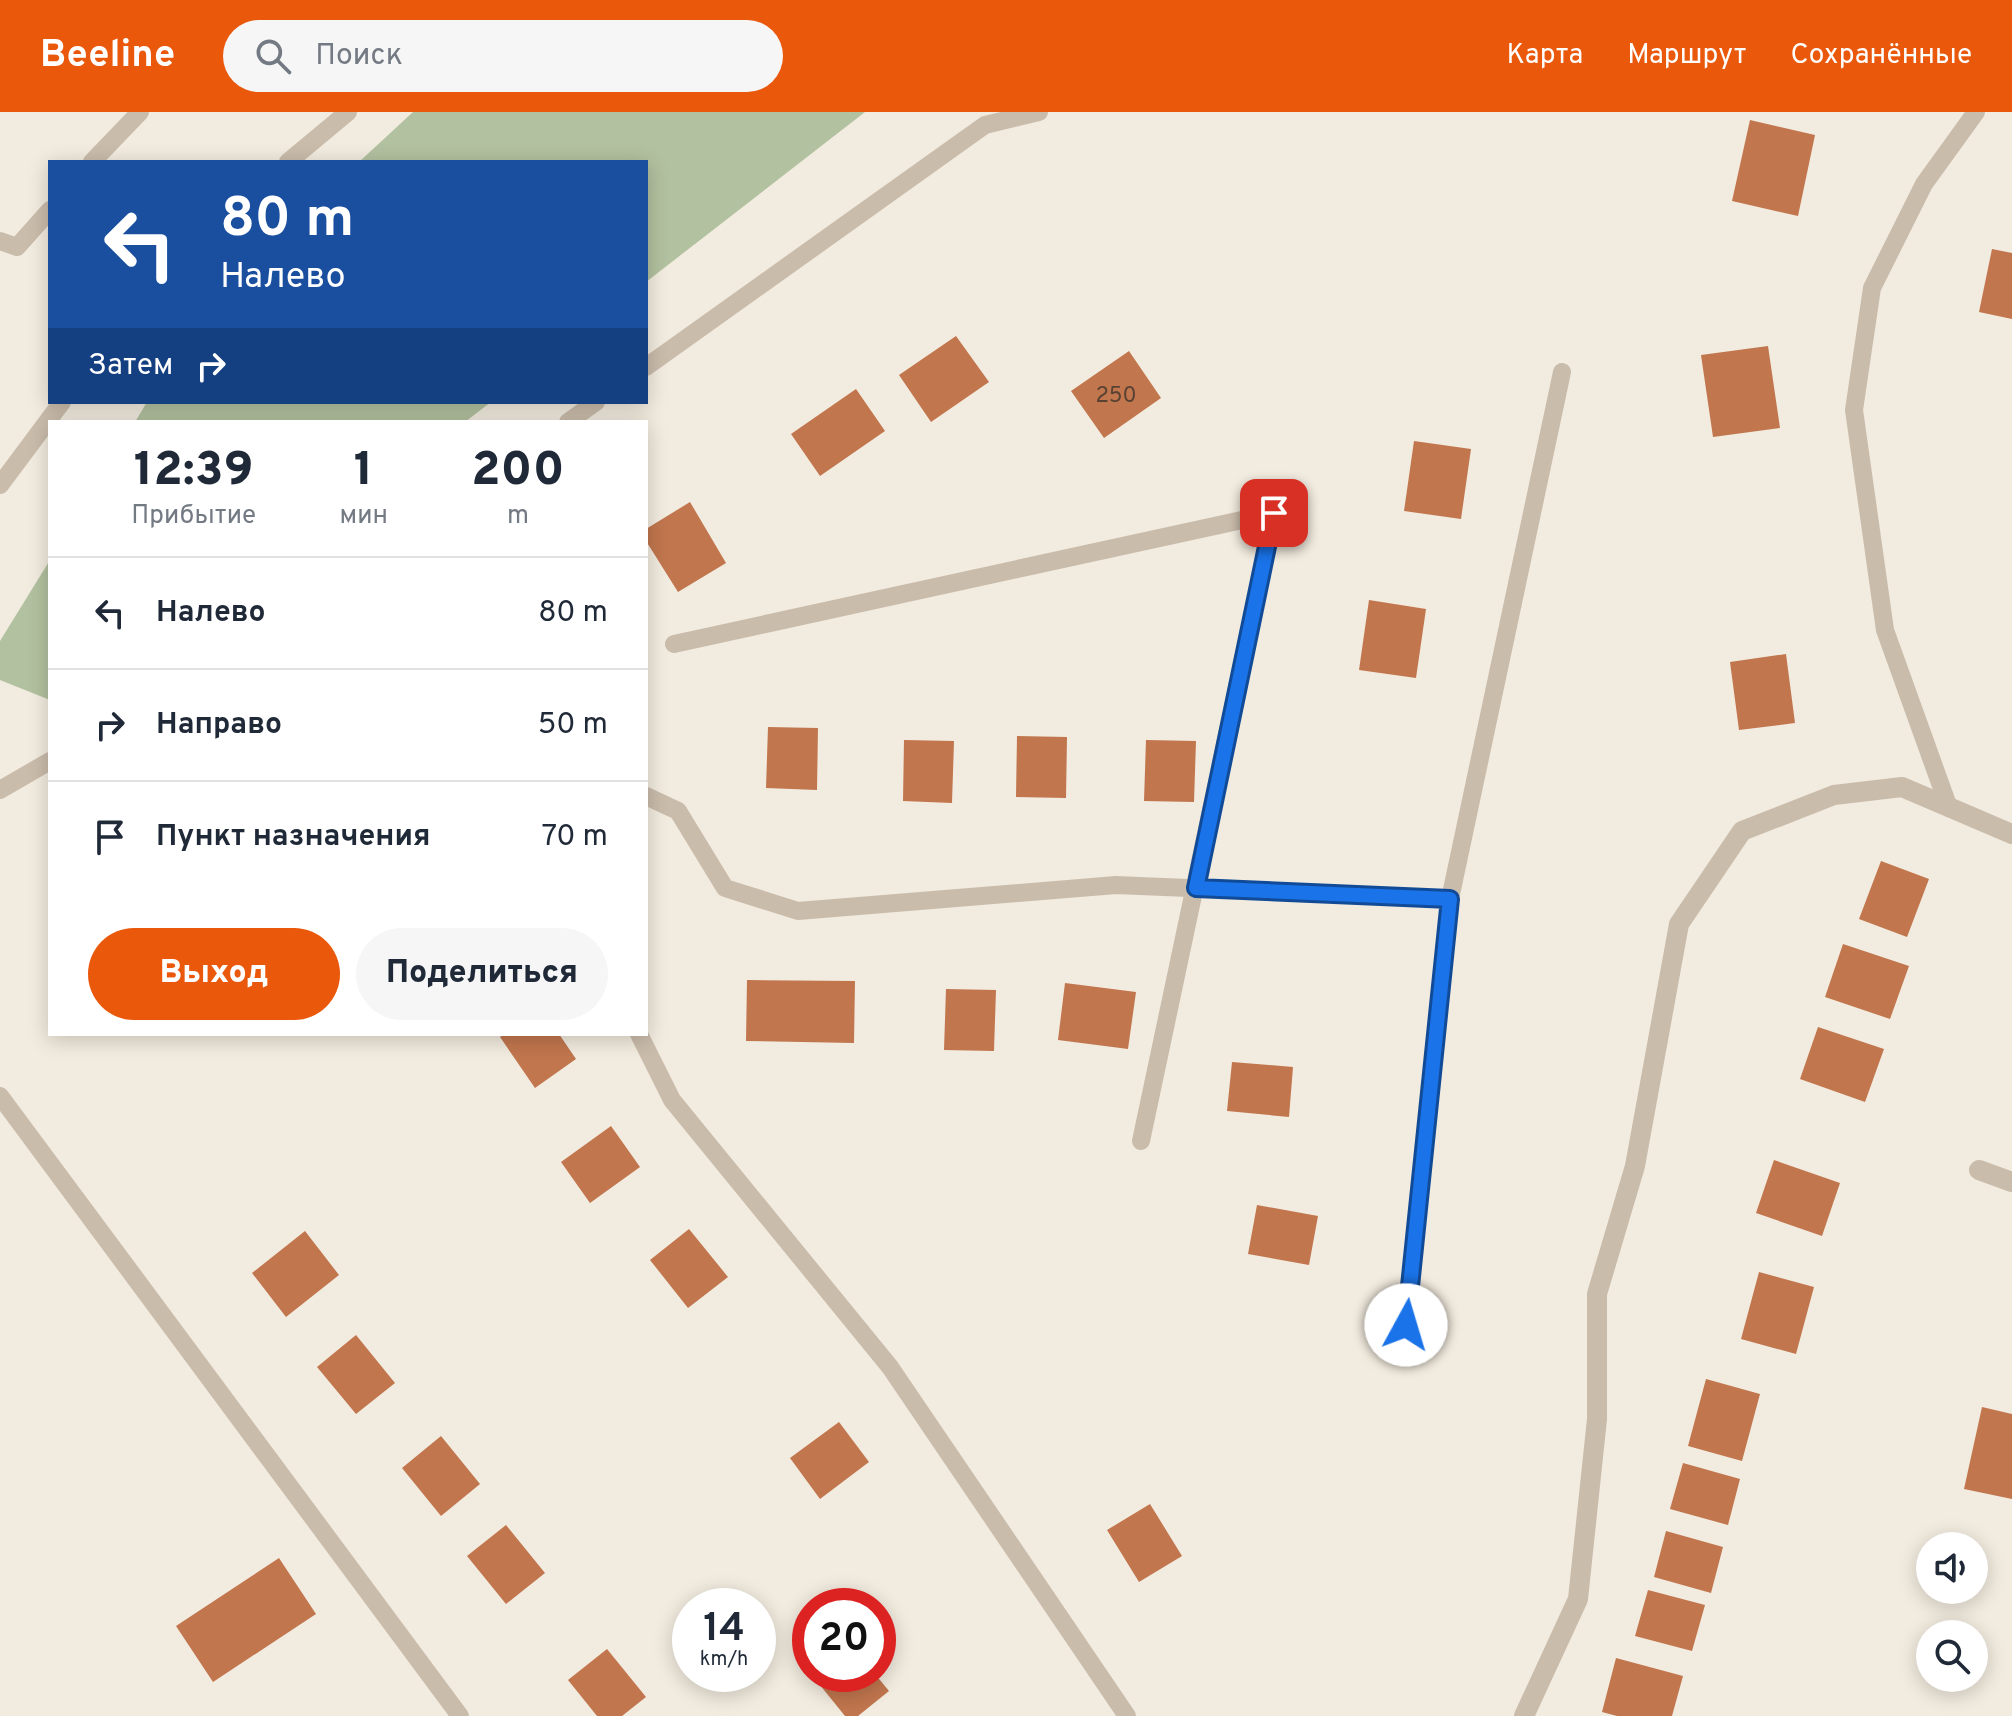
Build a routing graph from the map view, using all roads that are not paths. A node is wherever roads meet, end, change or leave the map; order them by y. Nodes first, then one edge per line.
1 (140, 112) edge
2 (348, 112) edge
3 (1039, 112) edge
4 (1976, 112) edge
5 (325, 119) edge
6 (94, 160) edge
7 (290, 160) edge
8 (48, 212) edge
9 (0, 241) edge
10 (648, 366) edge
11 (1562, 372) dead end
12 (593, 404) edge
13 (571, 420) edge
14 (48, 421) edge
15 (0, 485) edge
16 (674, 644) dead end
17 (48, 762) edge
18 (0, 790) edge
19 (648, 797) edge
20 (1949, 808) junction
21 (2012, 834) edge
22 (1196, 888) junction
23 (1450, 899) junction
24 (640, 1036) edge
25 (0, 1096) edge
26 (1141, 1141) dead end
27 (1979, 1170) dead end
28 (2012, 1182) edge
29 (1406, 1325) dead end
30 (460, 1716) edge
31 (1127, 1716) edge
32 (1524, 1716) edge

1 - 6 lane
2 - 5 lane
3 - 10 lane
4 - 20 lane
5 - 7 lane
8 - 9 lane
11 - 23 lane
12 - 13 lane
14 - 15 lane
16 - 22 lane
17 - 18 lane
19 - 22 lane
20 - 21 street
20 - 32 street
22 - 23 lane
22 - 26 lane
23 - 29 lane
24 - 31 lane
25 - 30 lane
27 - 28 street

